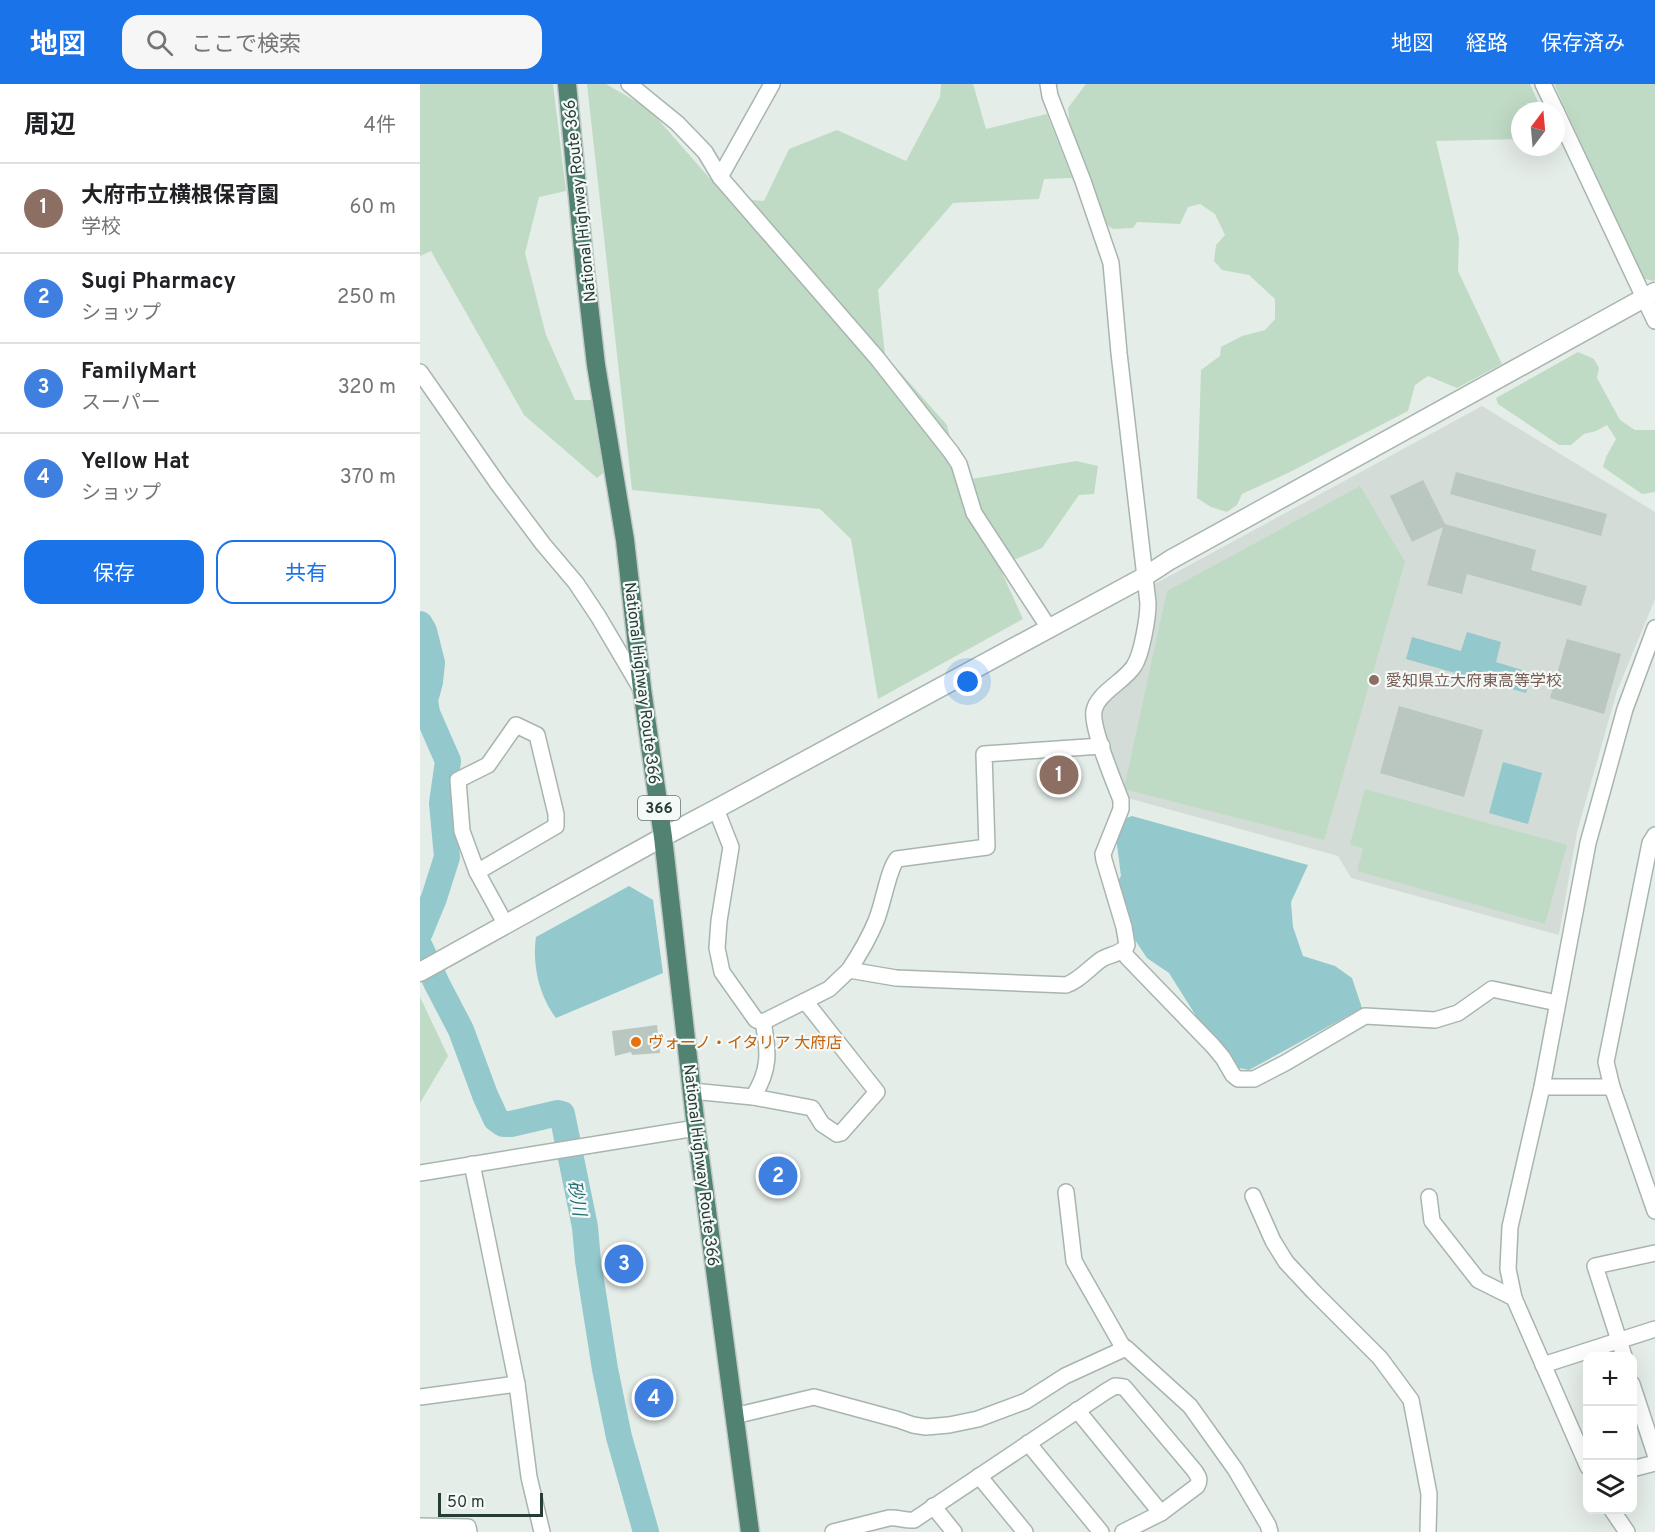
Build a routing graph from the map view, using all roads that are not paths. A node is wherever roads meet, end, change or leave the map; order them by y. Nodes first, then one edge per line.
1 (567, 84) edge
2 (629, 84) edge
3 (772, 84) edge
4 (1048, 84) edge
5 (1543, 84) edge
6 (1552, 102) edge
7 (1565, 129) edge
8 (720, 177) junction
9 (1650, 295) edge
10 (1655, 321) edge
11 (420, 372) edge
12 (1144, 577) junction
13 (1049, 628) junction
14 (1655, 628) edge
15 (642, 689) junction
16 (1102, 746) junction
17 (716, 809) junction
18 (1655, 834) edge
19 (663, 837) junction
20 (477, 872) junction
21 (1648, 889) edge
22 (506, 925) junction
23 (1124, 951) junction
24 (849, 970) junction
25 (420, 972) edge
26 (805, 1001) junction
27 (1557, 1003) junction
28 (763, 1022) junction
29 (1542, 1087) junction
30 (1612, 1087) junction
31 (692, 1091) junction
32 (753, 1097) junction
33 (696, 1128) junction
34 (472, 1164) junction
35 (420, 1173) edge
36 (1066, 1192) dead end
37 (1253, 1196) dead end
38 (1429, 1197) dead end
39 (1655, 1211) edge
40 (1655, 1253) edge
41 (1514, 1298) junction
42 (1655, 1329) edge
43 (1618, 1340) junction
44 (1124, 1349) junction
45 (1622, 1352) edge
46 (1544, 1365) junction
47 (517, 1384) junction
48 (420, 1397) edge
49 (1637, 1399) edge
50 (1077, 1410) junction
51 (734, 1416) junction
52 (1028, 1443) junction
53 (1655, 1454) edge
54 (1584, 1460) edge
55 (1655, 1463) edge
56 (1637, 1468) edge
57 (979, 1476) junction
58 (933, 1506) junction
59 (1161, 1513) junction
60 (1615, 1514) edge
61 (420, 1526) edge
62 (469, 1532) edge
63 (542, 1532) edge
64 (750, 1532) edge
65 (833, 1532) edge
66 (954, 1532) edge
67 (1025, 1532) edge
68 (1101, 1532) edge
69 (1123, 1532) edge
70 (1270, 1532) edge
71 (1428, 1532) edge
72 (1627, 1532) edge

1 - 15 highway, National Highway Route 366 / 366
2 - 8 street
3 - 8 street
4 - 12 street
5 - 6 street
7 - 9 street
8 - 13 street
9 - 10 street
9 - 12 street
11 - 15 street
12 - 13 street
12 - 16 street
13 - 17 street
14 - 27 street
15 - 19 highway, National Highway Route 366 / 366
16 - 23 street
16 - 24 street
17 - 19 street
17 - 28 street
18 - 21 street
19 - 22 street
19 - 31 highway, National Highway Route 366 / 366
20 - 20 street
20 - 22 street
21 - 30 street
22 - 25 street
23 - 24 street
23 - 27 street
24 - 26 street
26 - 28 street
26 - 32 street
27 - 29 street
28 - 32 street
29 - 30 street
29 - 41 street
30 - 39 street
31 - 32 street
31 - 33 highway, National Highway Route 366 / 366
33 - 34 street
33 - 51 highway, National Highway Route 366 / 366
34 - 35 street
34 - 47 street
36 - 44 street
37 - 71 street
38 - 41 street
40 - 43 street
41 - 46 street
42 - 43 street
43 - 45 street
43 - 46 street
44 - 51 street
44 - 70 street
46 - 54 street
47 - 48 street
47 - 63 street
49 - 53 street
50 - 52 street
50 - 59 street
50 - 59 street
51 - 64 highway, National Highway Route 366 / 366
52 - 57 street
52 - 68 street
55 - 56 street
57 - 58 street
57 - 67 street
58 - 65 street
58 - 66 street
59 - 69 street
60 - 72 street
61 - 62 street

